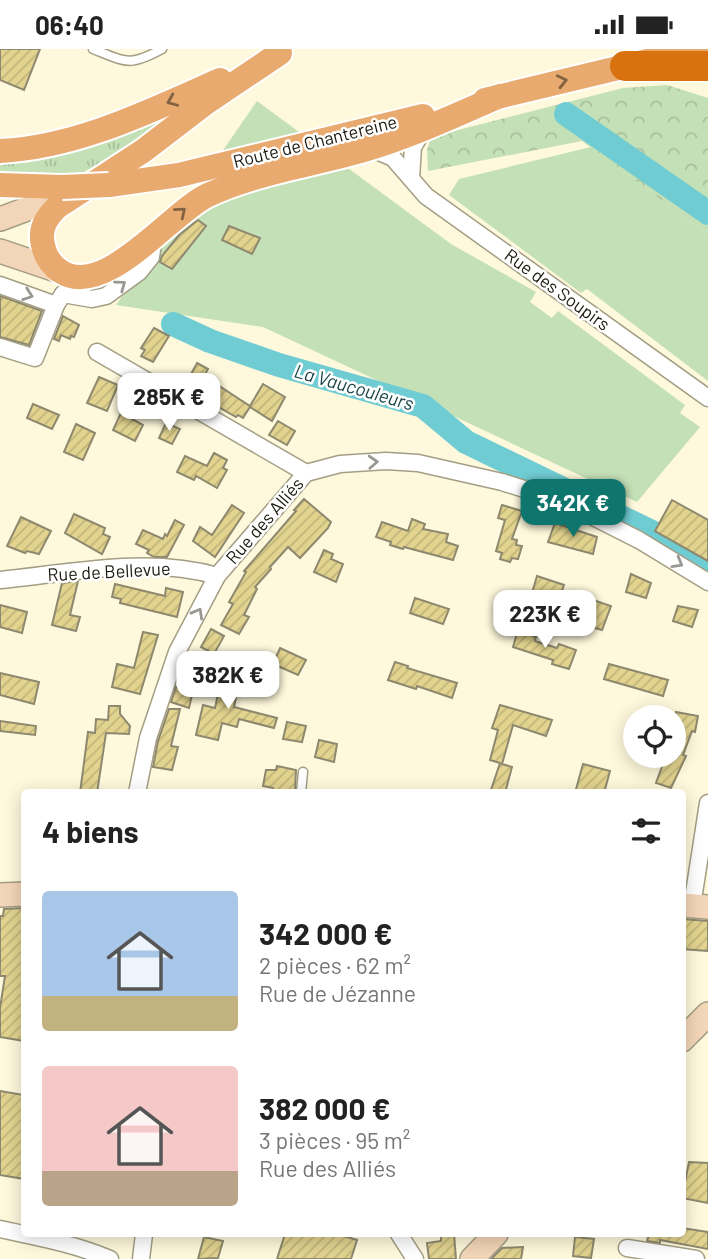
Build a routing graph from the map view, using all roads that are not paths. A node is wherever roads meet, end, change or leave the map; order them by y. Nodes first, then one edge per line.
1 (93, 49) edge
2 (162, 49) edge
3 (697, 49) edge
4 (283, 51) edge
5 (708, 66) edge
6 (625, 67) junction
7 (499, 96) junction
8 (424, 129) junction
9 (372, 149) junction
10 (0, 151) edge
11 (114, 176) junction
12 (411, 178) junction
13 (0, 185) edge
14 (0, 219) edge
15 (0, 251) edge
16 (0, 285) edge
17 (60, 290) junction
18 (0, 347) edge
19 (97, 352) dead end
20 (708, 398) edge
21 (306, 473) junction
22 (217, 576) junction
23 (0, 580) edge
24 (708, 582) edge
25 (303, 772) dead end
26 (138, 789) edge
27 (301, 789) edge
28 (708, 803) edge
29 (21, 894) edge
30 (0, 895) edge
31 (694, 906) edge
32 (708, 1014) edge
33 (686, 1036) edge
34 (0, 1229) edge
35 (21, 1234) edge
36 (35, 1237) edge
37 (144, 1237) edge
38 (401, 1237) edge
39 (493, 1237) edge
40 (627, 1248) dead end
41 (110, 1259) edge
42 (141, 1259) edge
43 (415, 1259) edge
44 (472, 1259) edge
45 (696, 1259) edge

1 - 2 lane
3 - 6 main road, Route de Chantereine
4 -> 10 main road
4 - 11 main road
5 - 6 highway
7 -> 6 main road, Route de Chantereine
7 - 8 main road
7 - 11 main road, Route de Chantereine
8 - 9 main road
8 - 12 street
9 - 12 street, Rue des Soupirs
17 -> 9 main road
11 - 13 main road, Route de Chantereine, bridge
11 - 14 main road
11 - 17 main road
12 - 20 street, Rue des Soupirs
15 - 17 main road
16 -> 17 street
17 - 18 street
19 - 21 street, Rue des Alliés
21 - 22 street, Rue des Alliés
21 -> 24 street
22 - 23 street, Rue de Bellevue
26 -> 22 street, Rue des Alliés
25 - 27 lane
28 - 31 street
29 - 30 main road
32 - 33 main road
34 - 35 street
36 - 41 street
37 - 42 street
38 - 43 street
39 - 44 main road
40 - 45 street

